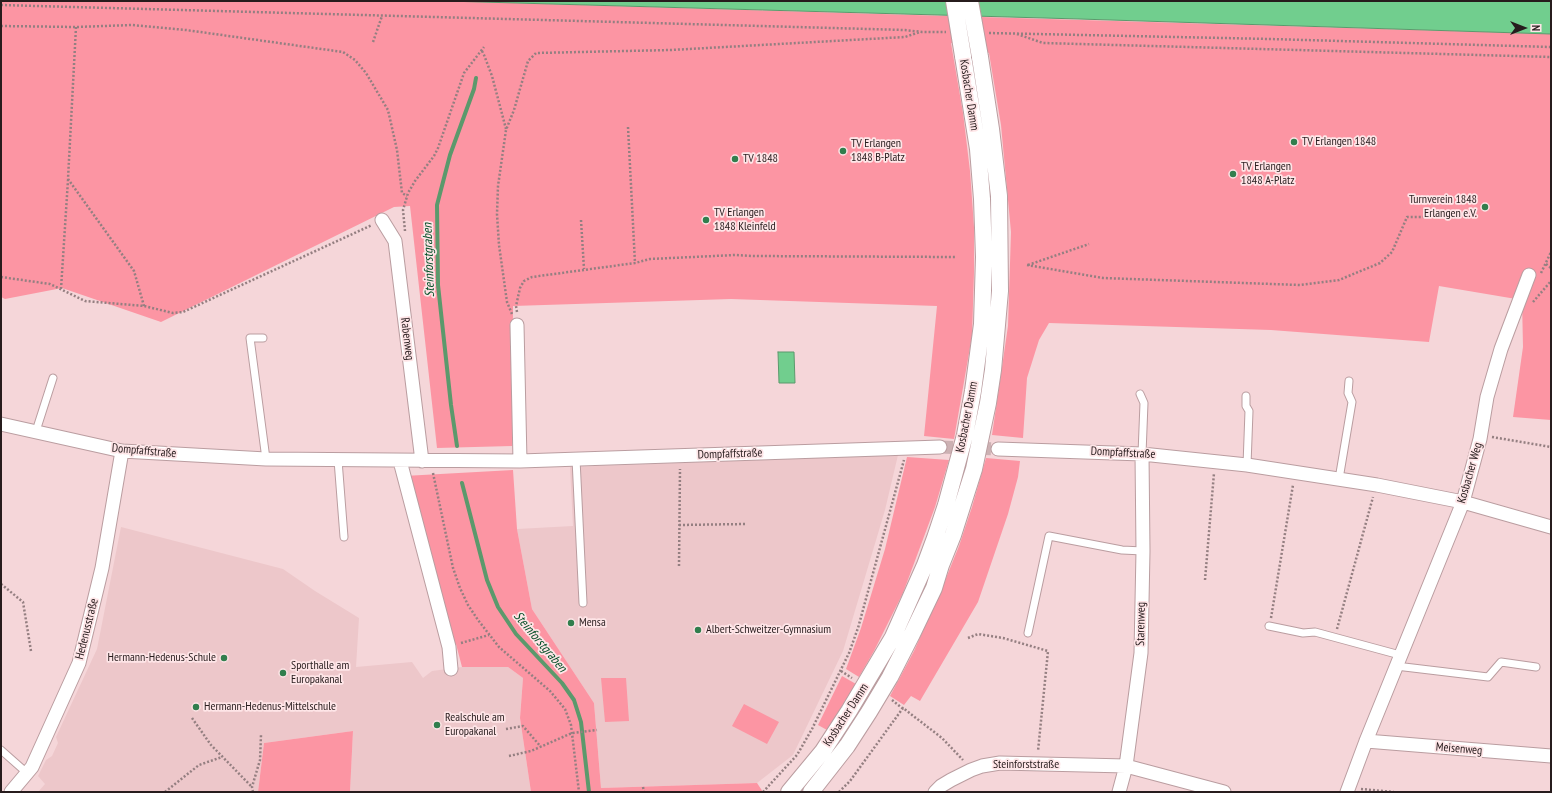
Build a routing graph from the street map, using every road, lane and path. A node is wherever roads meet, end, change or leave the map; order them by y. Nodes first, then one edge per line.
1 (954, 1) edge
2 (970, 1) edge
3 (1, 5) edge
4 (382, 16) junction
5 (1, 26) edge
6 (76, 27) junction
7 (373, 42) dead end
8 (1551, 47) edge
9 (484, 48) dead end
10 (482, 51) junction
11 (1551, 57) edge
12 (628, 127) dead end
13 (506, 130) junction
14 (68, 179) junction
15 (407, 196) junction
16 (403, 216) junction
17 (1427, 217) dead end
18 (382, 220) junction
19 (581, 220) dead end
20 (405, 231) dead end
21 (1089, 244) dead end
22 (1551, 252) edge
23 (955, 257) dead end
24 (635, 263) junction
25 (1546, 264) junction
26 (1551, 268) edge
27 (584, 269) junction
28 (1529, 275) joint
29 (1, 277) edge
30 (61, 289) junction
31 (144, 306) junction
32 (517, 325) junction
33 (263, 338) dead end
34 (53, 378) dead end
35 (1349, 381) dead end
36 (1140, 394) dead end
37 (1246, 396) dead end
38 (1, 424) edge
39 (36, 431) junction
40 (1480, 439) junction
41 (1551, 446) edge
42 (940, 447) tunnel mouth
43 (907, 448) junction
44 (998, 449) tunnel mouth
45 (122, 451) junction
46 (1142, 454) junction
47 (680, 456) junction
48 (266, 460) junction
49 (338, 460) junction
50 (576, 460) junction
51 (400, 461) junction
52 (427, 461) junction
53 (520, 461) junction
54 (1215, 462) junction
55 (1247, 465) junction
56 (1295, 472) junction
57 (1339, 479) junction
58 (1377, 485) junction
59 (1463, 502) junction
60 (746, 524) dead end
61 (679, 525) junction
62 (1551, 527) edge
63 (344, 537) dead end
64 (1143, 551) junction
65 (680, 566) dead end
66 (1205, 580) dead end
67 (1, 584) edge
68 (583, 603) dead end
69 (1269, 626) joint
70 (1028, 633) dead end
71 (489, 635) junction
72 (968, 638) dead end
73 (1334, 638) junction
74 (450, 647) junction
75 (31, 651) dead end
76 (1398, 661) junction
77 (1536, 667) dead end
78 (451, 669) dead end
79 (841, 671) junction
80 (855, 679) dead end
81 (890, 699) dead end
82 (903, 708) junction
83 (192, 718) dead end
84 (506, 729) dead end
85 (597, 730) dead end
86 (572, 733) junction
87 (261, 735) dead end
88 (1366, 741) junction
89 (541, 747) junction
90 (1, 750) edge
91 (509, 756) dead end
92 (1551, 756) edge
93 (222, 757) junction
94 (1036, 764) junction
95 (1126, 766) junction
96 (971, 770) junction
97 (27, 774) junction
98 (252, 787) junction
99 (643, 787) dead end
100 (1348, 790) edge
101 (11, 792) edge
102 (165, 792) edge
103 (254, 792) edge
104 (579, 792) edge
105 (644, 792) edge
106 (763, 792) edge
107 (789, 792) edge
108 (811, 792) edge
109 (840, 792) edge
110 (935, 792) edge
111 (1119, 792) edge
112 (1224, 792) edge
113 (1394, 792) edge

1 - 107 street, Kosbacher Damm, bridge
2 - 108 street, Kosbacher Damm, bridge
3 - 4 path
4 - 7 path
4 - 13 path
5 - 6 path
6 - 14 path
6 - 15 path
8 - 11 path
9 - 10 path
10 - 13 path
10 - 15 path
12 - 24 path
13 - 32 path
14 - 30 path
14 - 31 path
15 - 16 path
16 - 18 path
16 - 20 path
17 - 21 path
18 - 31 path
18 - 52 street, Rabenweg
19 - 27 path
22 - 25 path
23 - 24 path
24 - 27 path
25 - 26 path
25 - 28 path
27 - 32 path
28 - 40 street, Kosbacher Weg
29 - 30 path
30 - 31 path
32 - 53 street
33 - 48 lane
34 - 39 lane
35 - 57 lane
36 - 46 lane
37 - 55 lane
38 - 39 street, Dompfaffstraße
39 - 45 street, Dompfaffstraße
40 - 41 path
40 - 59 street, Kosbacher Weg
42 - 43 street, Dompfaffstraße
43 - 47 street, Dompfaffstraße
43 - 79 path
44 - 46 street, Dompfaffstraße
45 - 48 street, Dompfaffstraße
45 - 97 street, Hedenusstraße
46 - 54 street, Dompfaffstraße
46 - 64 street, Starenweg
47 - 50 street, Dompfaffstraße
47 - 61 path
48 - 49 street, Dompfaffstraße
49 - 51 street, Dompfaffstraße
49 - 63 lane
50 - 53 street, Dompfaffstraße
50 - 68 lane
51 - 52 street, Dompfaffstraße
51 - 74 street
52 - 53 street, Dompfaffstraße
52 - 71 path
54 - 55 street, Dompfaffstraße
54 - 66 path
55 - 56 street, Dompfaffstraße
56 - 57 street, Dompfaffstraße
56 - 69 path
57 - 58 street, Dompfaffstraße
58 - 59 street, Dompfaffstraße
58 - 73 path
59 - 62 street, Dompfaffstraße
59 - 76 street, Kosbacher Weg
60 - 61 path
61 - 65 path
64 - 70 lane
64 - 95 street, Starenweg
67 - 75 path
69 - 73 lane
71 - 74 path
71 - 86 path
72 - 94 path
73 - 76 lane
74 - 78 street
76 - 77 lane
76 - 88 street, Kosbacher Weg
79 - 80 path
79 - 106 path
81 - 82 path
82 - 96 path
82 - 109 path
83 - 93 path
84 - 89 path
85 - 86 path
86 - 89 path
86 - 104 path
87 - 98 path
88 - 92 street, Meisenweg
88 - 100 street, Kosbacher Weg
89 - 91 path
90 - 97 lane
93 - 98 path
93 - 102 path
94 - 95 street, Steinforststraße
94 - 96 street, Steinforststraße
95 - 111 street, Starenweg
95 - 112 street, Steinforststraße
96 - 110 street, Steinforststraße
97 - 101 street, Hedenusstraße
98 - 103 path
99 - 105 path
100 - 113 path

